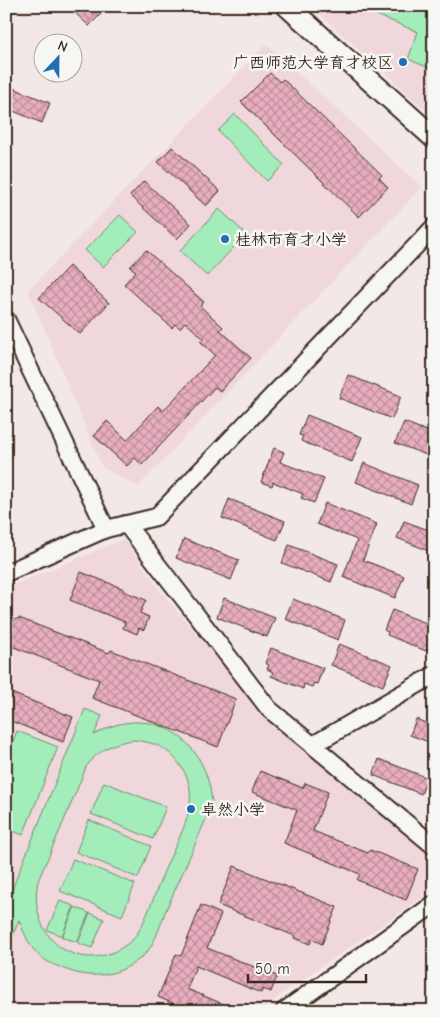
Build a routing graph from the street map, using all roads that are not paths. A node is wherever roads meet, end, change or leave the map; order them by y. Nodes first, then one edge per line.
1 (287, 6) edge
2 (434, 138) edge
3 (434, 227) edge
4 (6, 318) edge
5 (126, 524) junction
6 (106, 529) junction
7 (6, 573) edge
8 (434, 675) edge
9 (312, 745) junction
10 (434, 846) edge
11 (434, 904) edge
12 (284, 1011) edge

1 - 2 main road
3 - 5 street
4 - 6 street
5 - 6 street
5 - 9 street
6 - 7 street
8 - 9 street
9 - 10 street
11 - 12 street

